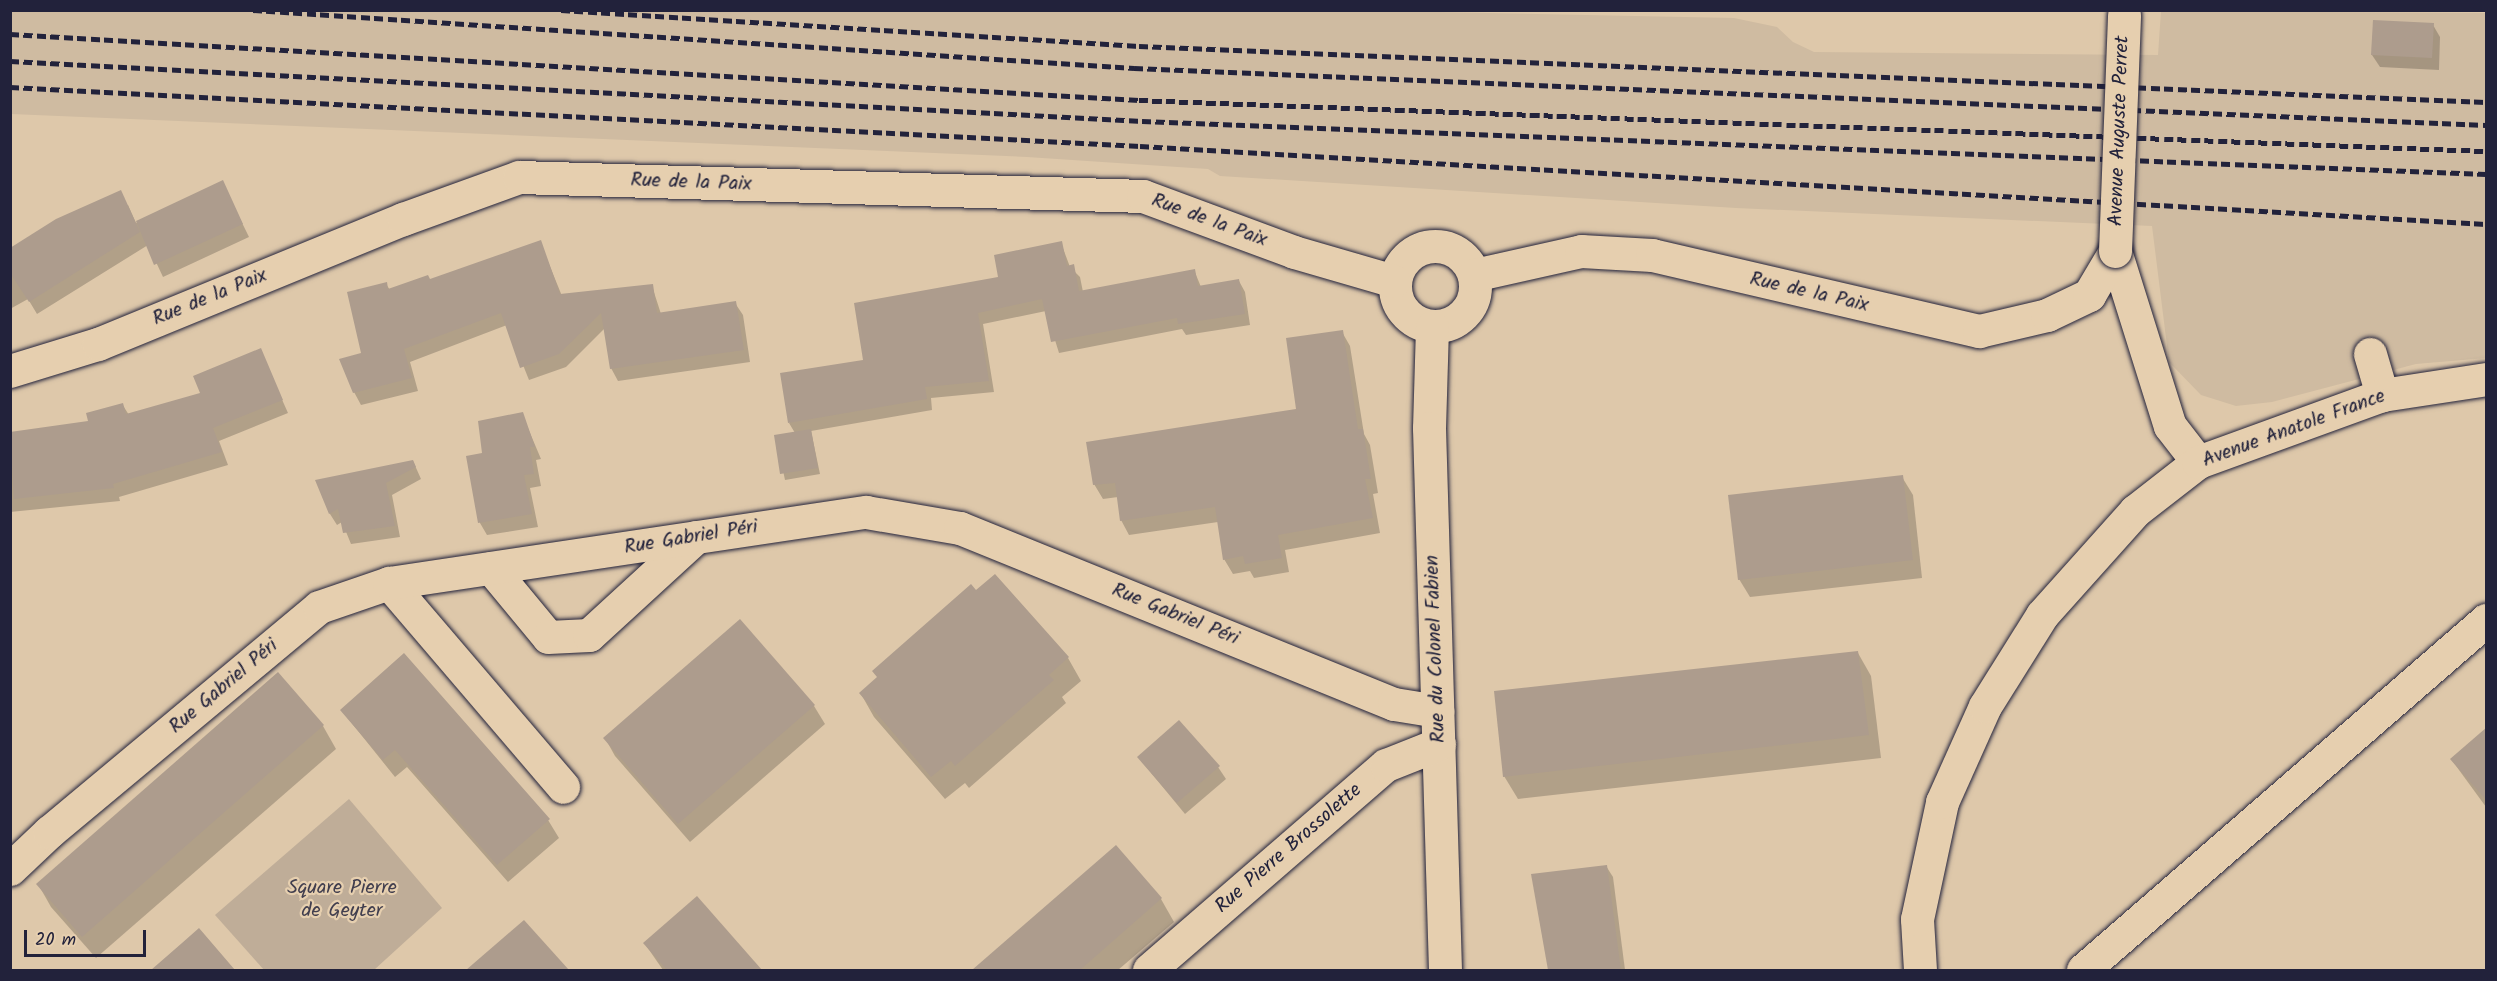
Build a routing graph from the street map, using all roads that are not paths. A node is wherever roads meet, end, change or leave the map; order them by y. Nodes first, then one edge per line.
1 (2124, 13) edge
2 (2115, 251) junction
3 (1474, 275) junction
4 (1394, 281) junction
5 (1432, 327) junction
6 (2370, 354) dead end
7 (10, 371) edge
8 (2487, 379) edge
9 (2382, 395) junction
10 (2198, 462) junction
11 (696, 537) junction
12 (491, 568) junction
13 (389, 583) junction
14 (2487, 620) edge
15 (1437, 711) junction
16 (1439, 744) junction
17 (563, 788) dead end
18 (10, 869) edge
19 (1149, 970) edge
20 (1445, 970) edge
21 (1920, 970) edge
22 (2083, 970) edge

1 - 2 street, Avenue Auguste Perret, bridge
2 - 3 street, Rue de la Paix
2 - 10 street
3 - 4 street
3 - 5 street
4 - 5 street
4 - 7 street, Rue de la Paix
5 - 15 street, Rue du Colonel Fabien
6 - 9 street
8 - 9 street, Avenue Anatole France
9 - 10 street, Avenue Anatole France
10 - 21 street, Avenue Anatole France
11 - 12 street, Rue Gabriel Péri
11 - 12 street
11 - 15 street, Rue Gabriel Péri
12 - 13 street, Rue Gabriel Péri
13 - 17 street
13 - 18 street, Rue Gabriel Péri
14 - 22 street
15 - 16 street, Rue du Colonel Fabien
16 - 19 street, Rue Pierre Brossolette
16 - 20 street, Rue du Colonel Fabien

